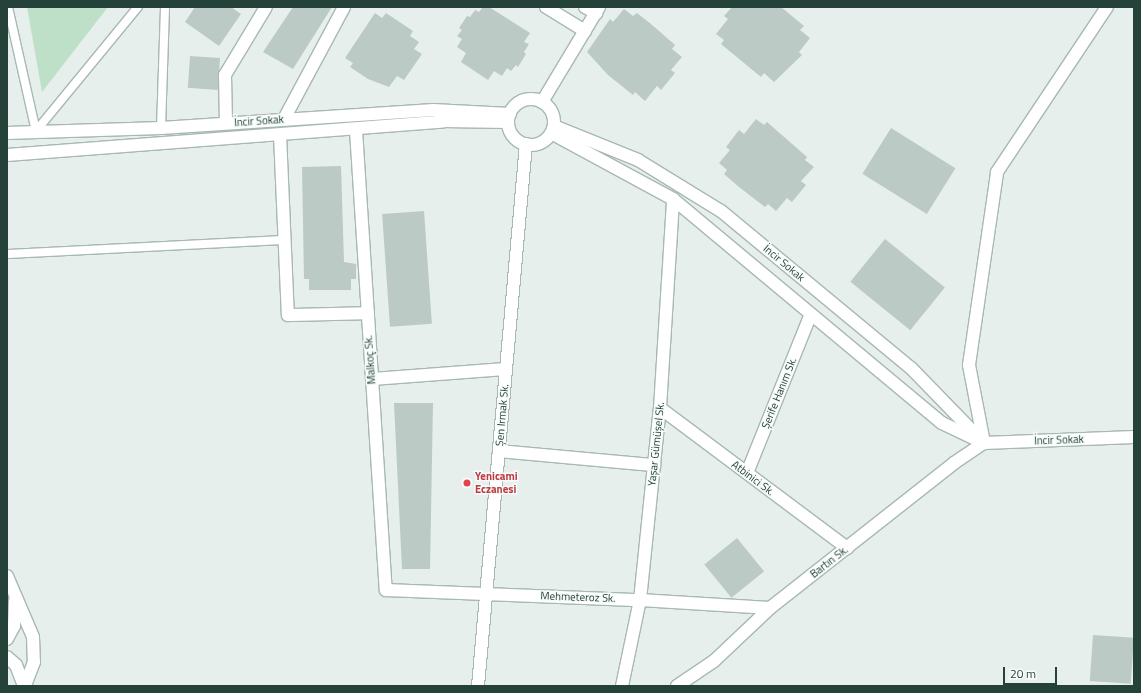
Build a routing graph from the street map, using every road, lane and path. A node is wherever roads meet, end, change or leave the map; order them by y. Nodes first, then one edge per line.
1 (8, 7) edge
2 (138, 7) edge
3 (165, 7) edge
4 (266, 7) edge
5 (344, 7) edge
6 (546, 7) edge
7 (1107, 7) edge
8 (593, 9) edge
9 (585, 31) junction
10 (542, 102) junction
11 (509, 118) junction
12 (284, 120) junction
13 (226, 123) junction
14 (161, 128) junction
15 (356, 130) junction
16 (552, 130) junction
17 (36, 131) junction
18 (7, 133) edge
19 (280, 135) junction
20 (526, 144) junction
21 (7, 155) edge
22 (673, 199) junction
23 (284, 240) junction
24 (7, 254) edge
25 (368, 313) junction
26 (811, 314) junction
27 (506, 369) junction
28 (372, 379) junction
29 (660, 408) junction
30 (1134, 437) edge
31 (984, 443) junction
32 (499, 451) junction
33 (654, 465) junction
34 (747, 473) junction
35 (847, 548) junction
36 (7, 576) edge
37 (386, 590) joint
38 (486, 593) junction
39 (15, 600) junction
40 (640, 600) junction
41 (770, 608) junction
42 (7, 638) edge
43 (7, 657) edge
44 (25, 686) edge
45 (478, 686) edge
46 (622, 686) edge
47 (677, 686) edge

1 - 17 lane
2 - 17 lane
3 - 14 lane
4 - 13 main road
5 - 12 main road
6 - 9 main road
7 - 31 main road
8 - 9 main road
9 - 10 main road
10 - 11 main road
10 - 16 main road
11 - 12 main road, İncir Sokak
11 - 15 main road, İncir Sokak
11 - 20 main road
12 - 13 main road, İncir Sokak
13 - 14 main road, İncir Sokak
14 - 17 main road, İncir Sokak
15 - 19 main road, İncir Sokak
15 - 25 main road, Malkoç Sk.
16 - 20 main road
16 - 22 main road, İncir Sokak
16 - 31 main road, İncir Sokak
17 - 18 main road, İncir Sokak
19 - 21 main road, İncir Sokak
19 - 23 main road
20 - 27 main road, Şen Irmak Sk.
22 - 26 main road, İncir Sokak
22 - 29 main road, Yaşar Gümüşel Sk.
23 - 24 lane
23 - 25 main road
25 - 28 main road, Malkoç Sk.
26 - 31 main road, İncir Sokak
26 - 34 main road, Şerife Hanım Sk.
27 - 28 main road
27 - 32 main road, Şen Irmak Sk.
28 - 37 main road, Malkoç Sk.
29 - 33 main road, Yaşar Gümüşel Sk.
29 - 34 main road, Atbinici Sk.
30 - 31 main road, İncir Sokak
31 - 35 main road, Bartın Sk.
32 - 33 main road
32 - 38 main road, Şen Irmak Sk.
33 - 40 main road, Yaşar Gümüşel Sk.
34 - 35 main road, Atbinici Sk.
35 - 41 main road, Bartın Sk.
36 - 39 main road
37 - 38 main road, Mehmeteroz Sk.
38 - 40 main road, Mehmeteroz Sk.
38 - 45 main road, Şen Irmak Sk.
39 - 42 main road
39 - 44 main road
40 - 41 main road, Mehmeteroz Sk.
40 - 46 main road, Yaşar Gümüşel Sk.
41 - 47 main road, Bartın Sk.
43 - 44 main road

